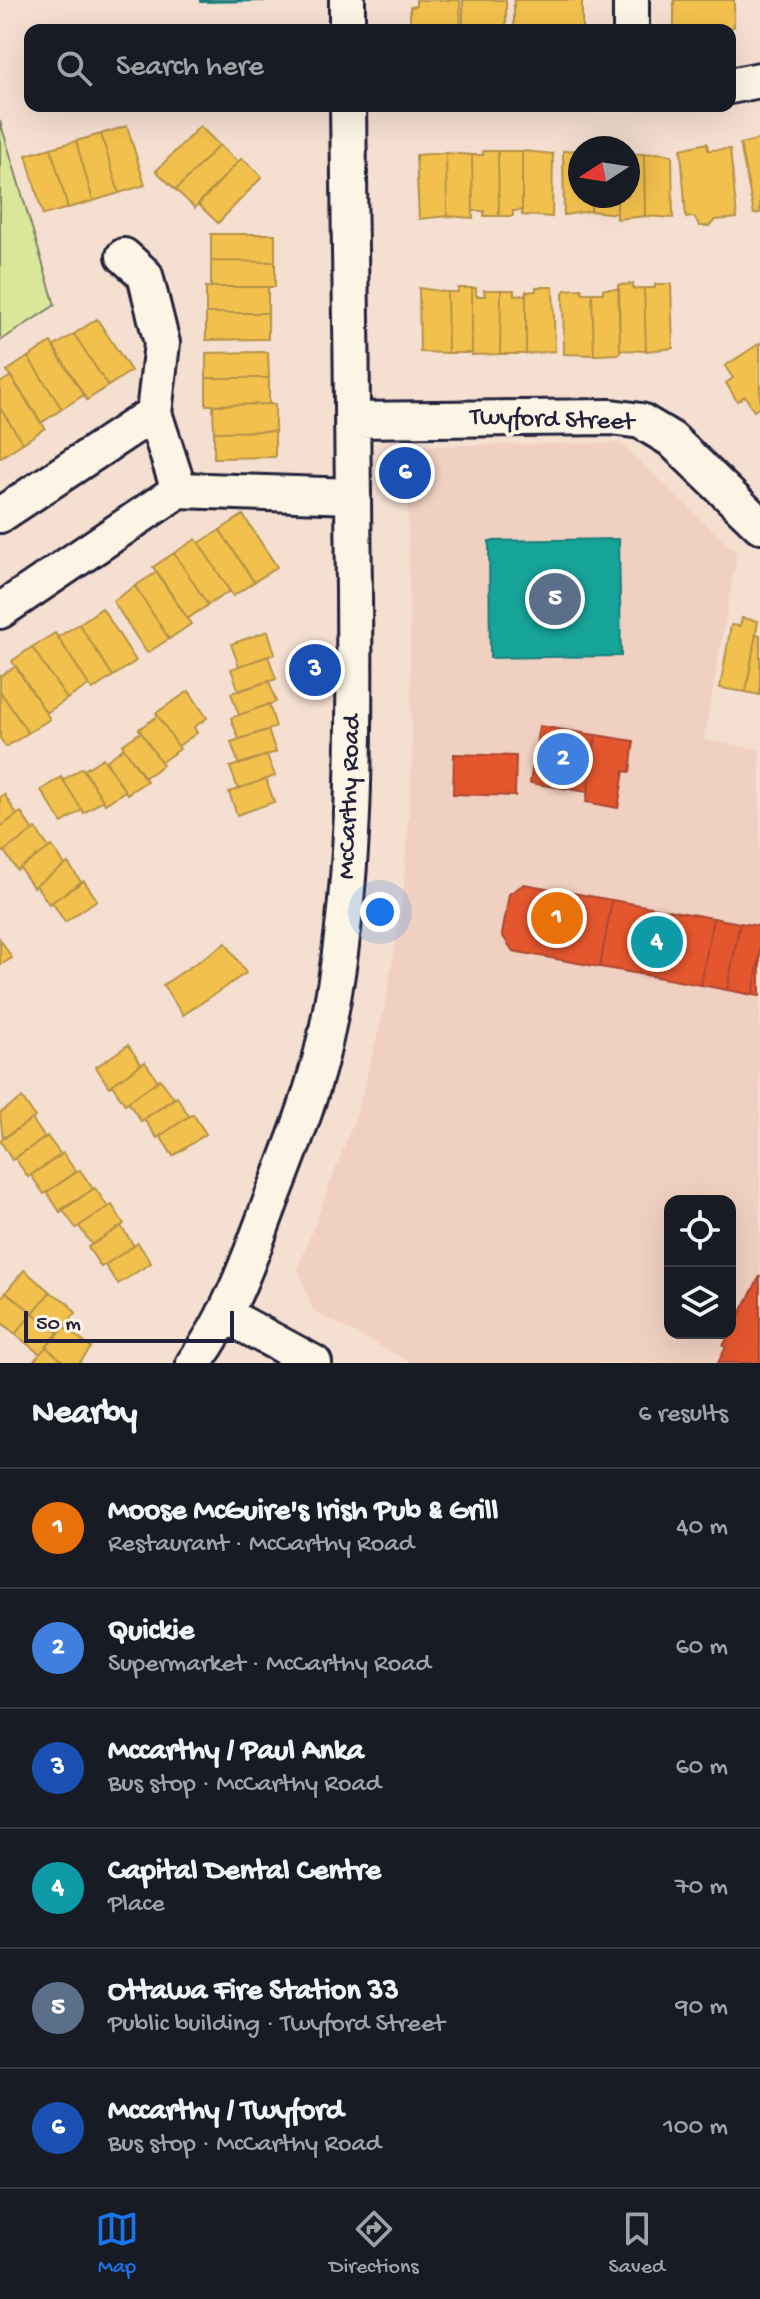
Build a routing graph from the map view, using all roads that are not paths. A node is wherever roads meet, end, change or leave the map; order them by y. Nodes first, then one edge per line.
1 (347, 0) edge
2 (631, 0) edge
3 (347, 24) edge
4 (631, 24) edge
5 (760, 80) edge
6 (736, 85) edge
7 (348, 112) edge
8 (124, 256) dead end
9 (154, 413) junction
10 (353, 420) junction
11 (179, 490) junction
12 (353, 496) junction
13 (0, 515) edge
14 (760, 525) edge
15 (0, 611) edge
16 (224, 1314) junction
17 (194, 1363) edge
18 (314, 1363) edge

1 - 3 street
2 - 4 street
5 - 6 street
7 - 10 street, McCarthy Road
8 - 9 street
9 - 11 street
9 - 13 street
10 - 12 street, McCarthy Road
10 - 14 street, Twyford Street
11 - 12 street
11 - 15 street
12 - 16 street, McCarthy Road
16 - 17 street, McCarthy Road
16 - 18 street

